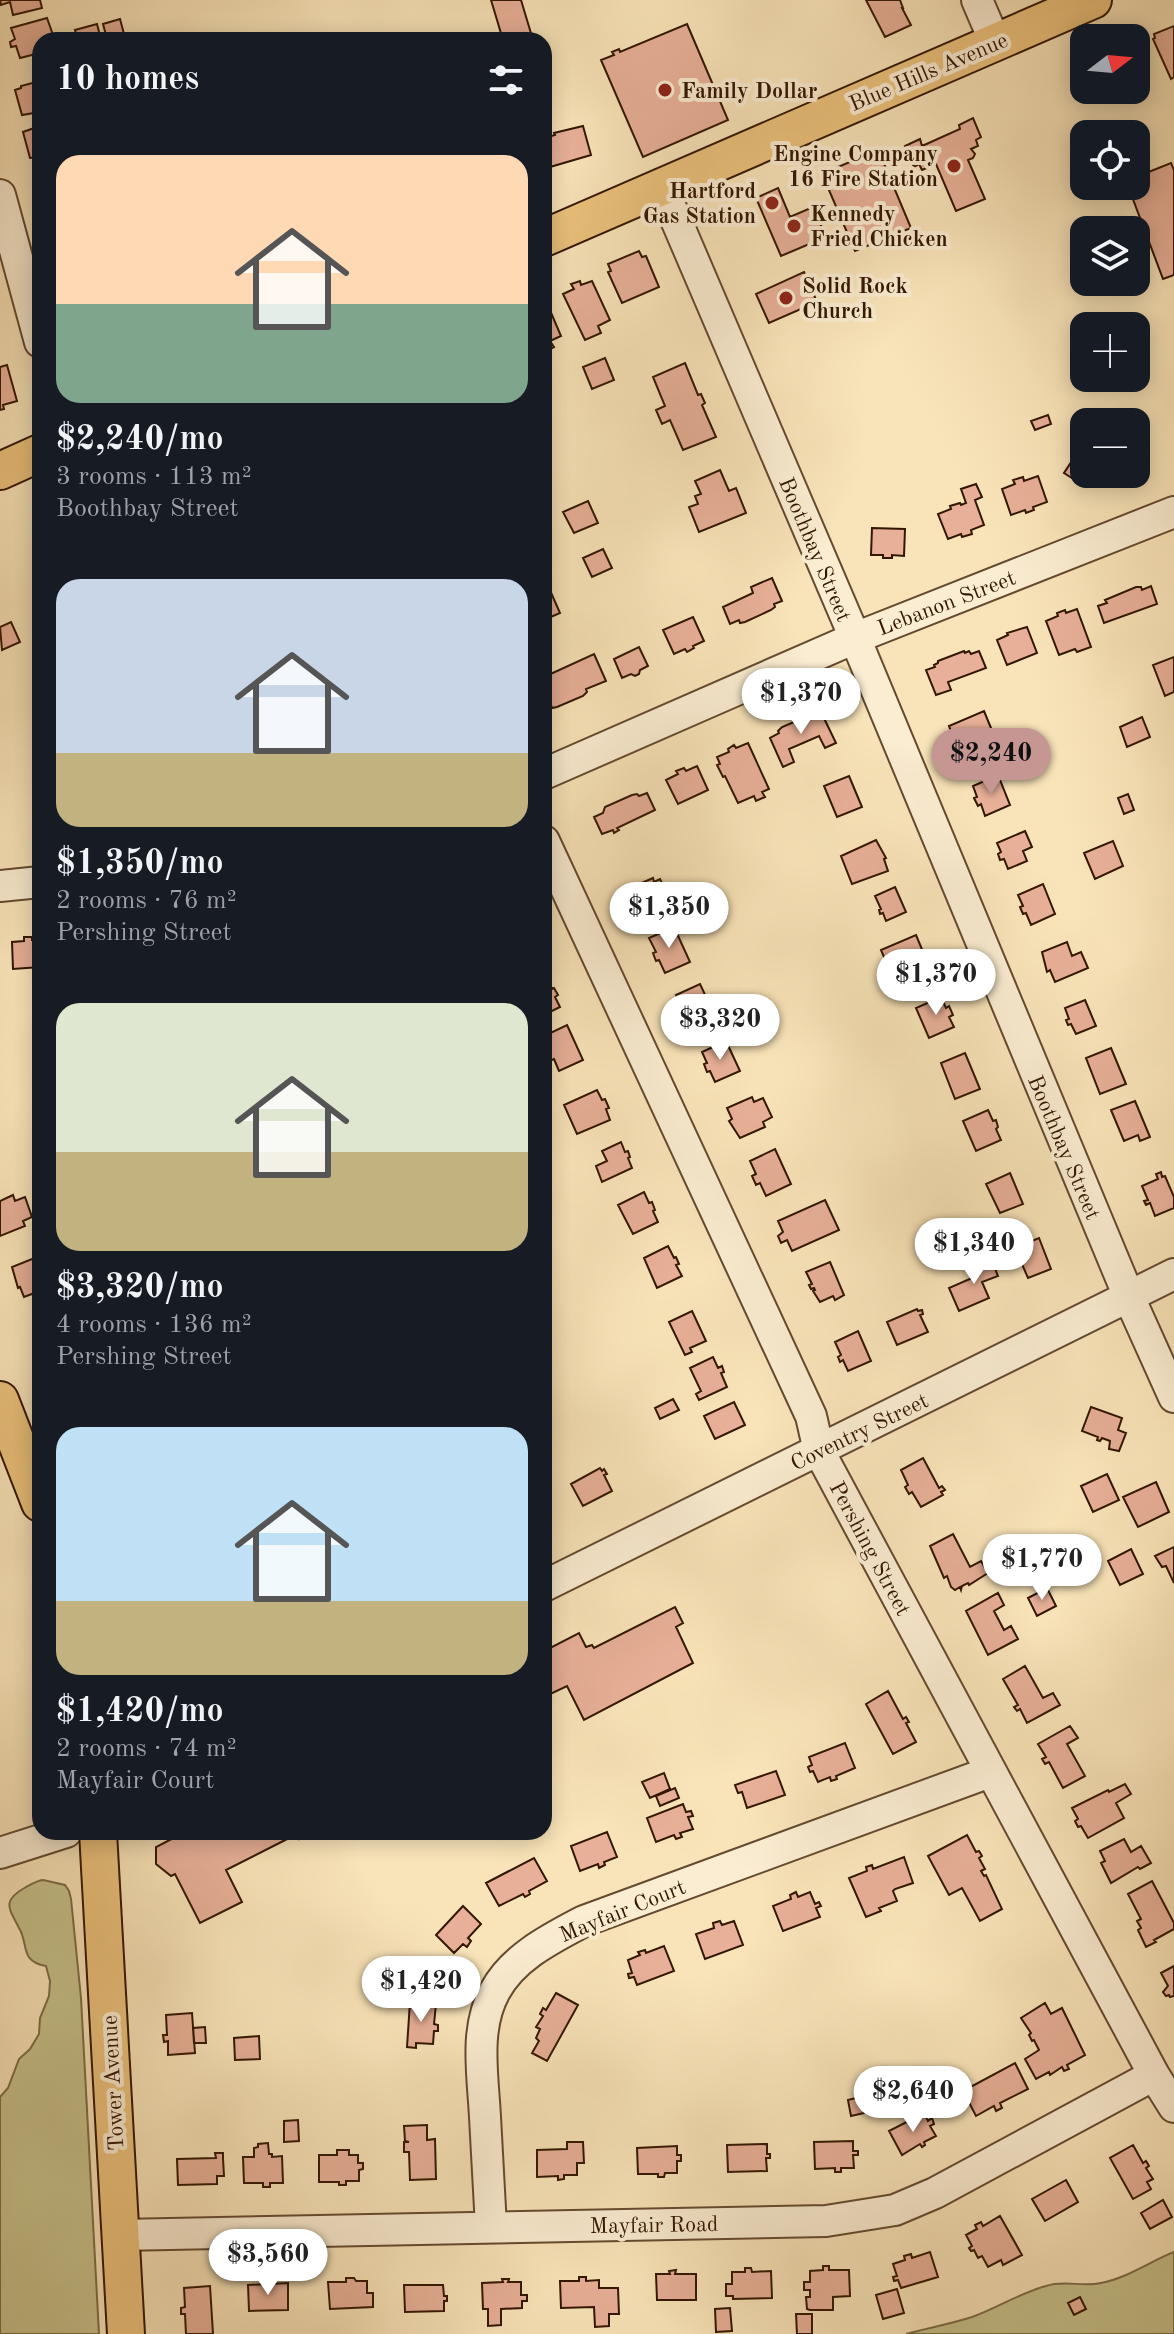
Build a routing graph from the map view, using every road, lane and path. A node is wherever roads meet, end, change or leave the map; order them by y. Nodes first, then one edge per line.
1 (977, 0) edge
2 (1093, 0) edge
3 (995, 42) junction
4 (662, 187) junction
5 (0, 195) edge
6 (552, 235) edge
7 (32, 313) edge
8 (32, 457) edge
9 (0, 471) edge
10 (1174, 512) edge
11 (855, 638) junction
12 (552, 771) edge
13 (552, 858) edge
14 (32, 883) edge
15 (0, 886) edge
16 (1174, 1274) edge
17 (1129, 1297) junction
18 (1174, 1397) edge
19 (0, 1400) edge
20 (819, 1451) junction
21 (32, 1482) edge
22 (552, 1582) edge
23 (990, 1772) junction
24 (41, 1840) edge
25 (98, 1840) edge
26 (0, 1853) edge
27 (1154, 2075) junction
28 (1174, 2107) edge
29 (491, 2227) junction
30 (120, 2235) junction
31 (126, 2334) edge

1 - 3 street
2 - 3 main road, Blue Hills Avenue
3 - 4 main road, Blue Hills Avenue
4 - 6 main road, Blue Hills Avenue
4 - 11 street, Boothbay Street
5 - 7 street
8 - 9 main road
10 - 11 street, Lebanon Street
11 - 12 street, Lebanon Street
11 - 17 street, Boothbay Street
13 - 20 street, Pershing Street
14 - 15 street
16 - 17 street, Coventry Street
17 - 18 street, Boothbay Street
17 - 20 street, Coventry Street
19 - 21 main road
20 - 22 street, Coventry Street
20 - 23 street, Pershing Street
23 - 27 street, Pershing Street
23 - 29 street, Mayfair Court
24 - 26 street
25 - 30 main road, Tower Avenue
27 - 28 street, Pershing Street
27 - 29 street, Mayfair Road
29 - 30 street, Mayfair Road
30 - 31 main road, Tower Avenue

